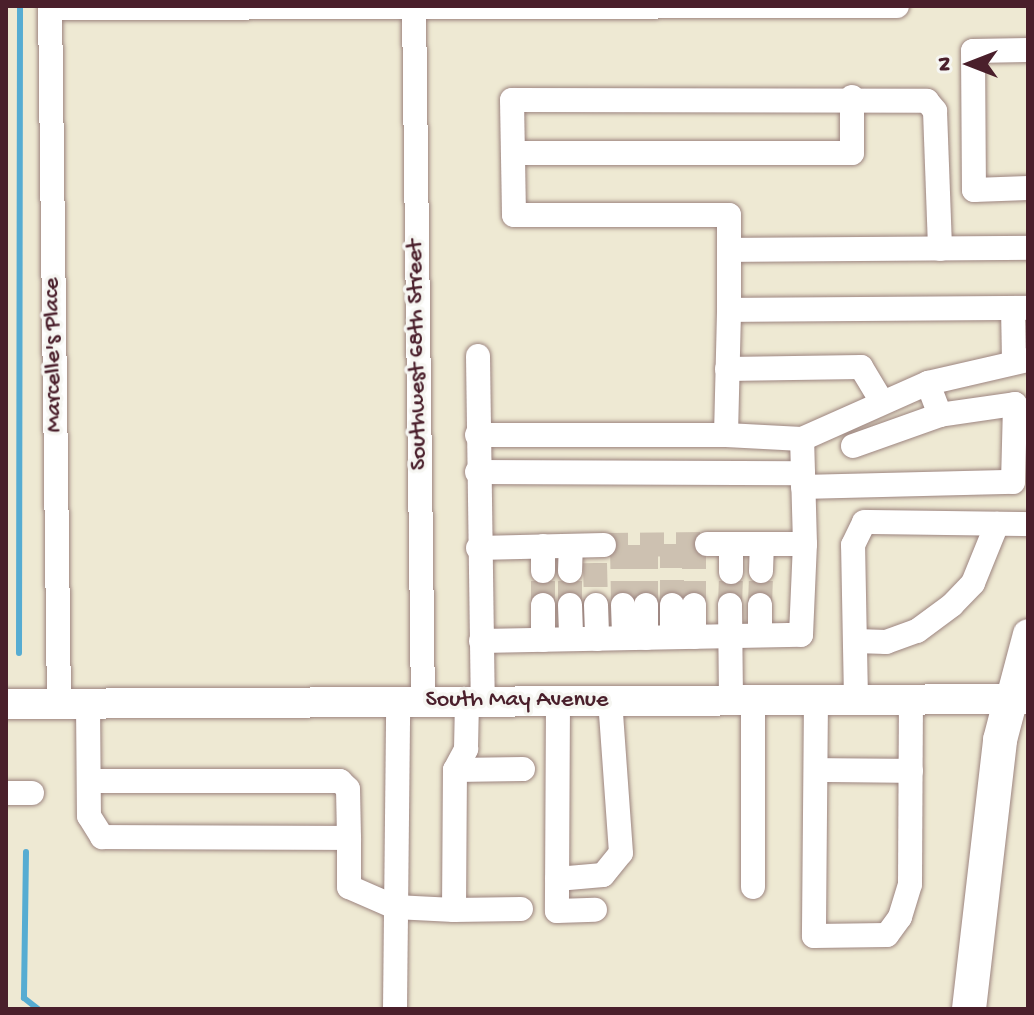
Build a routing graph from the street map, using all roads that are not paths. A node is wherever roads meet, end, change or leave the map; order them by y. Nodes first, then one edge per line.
1 (685, 6) edge
2 (897, 6) edge
3 (50, 7) edge
4 (490, 7) edge
5 (414, 8) junction
6 (1028, 50) edge
7 (852, 97) junction
8 (513, 153) junction
9 (1028, 188) edge
10 (974, 190) junction
11 (939, 191) junction
12 (1028, 248) edge
13 (940, 249) junction
14 (729, 250) junction
15 (1021, 308) edge
16 (729, 310) junction
17 (478, 356) dead end
18 (1021, 359) edge
19 (727, 369) junction
20 (928, 383) junction
21 (881, 400) junction
22 (940, 415) junction
23 (477, 435) junction
24 (726, 435) junction
25 (802, 439) junction
26 (853, 446) dead end
27 (477, 472) junction
28 (803, 480) junction
29 (997, 524) junction
30 (1028, 524) edge
31 (762, 544) junction
32 (805, 544) junction
33 (543, 546) junction
34 (478, 548) junction
35 (543, 571) tunnel mouth
36 (570, 571) tunnel mouth
37 (761, 571) tunnel mouth
38 (731, 572) tunnel mouth
39 (543, 605) tunnel mouth
40 (570, 605) tunnel mouth
41 (596, 605) tunnel mouth
42 (635, 605) tunnel mouth
43 (683, 605) tunnel mouth
44 (730, 605) tunnel mouth
45 (760, 605) tunnel mouth
46 (1028, 634) edge
47 (760, 635) junction
48 (730, 636) junction
49 (683, 637) junction
50 (635, 638) junction
51 (571, 639) junction
52 (597, 639) junction
53 (543, 640) junction
54 (481, 641) junction
55 (856, 641) junction
56 (911, 698) junction
57 (1020, 698) edge
58 (742, 699) junction
59 (816, 699) junction
60 (856, 699) junction
61 (411, 701) junction
62 (475, 701) junction
63 (610, 701) junction
64 (558, 702) junction
65 (6, 704) edge
66 (73, 704) junction
67 (523, 769) dead end
68 (455, 770) junction
69 (816, 770) junction
70 (911, 771) junction
71 (89, 781) junction
72 (6, 793) edge
73 (32, 793) dead end
74 (349, 838) junction
75 (557, 879) junction
76 (753, 887) dead end
77 (395, 907) junction
78 (521, 909) dead end
79 (454, 910) junction
80 (595, 910) dead end
81 (395, 1009) edge
82 (969, 1009) edge

1 - 2 street
1 - 4 street
3 - 5 street
3 - 66 street, Marcelle's Place
4 - 5 street
5 - 61 street, Southwest 68th Street
6 - 10 street
7 - 8 street
7 - 8 street
7 - 11 street
8 - 14 street
9 - 10 street
10 - 11 street
11 - 13 street
12 - 13 street
13 - 14 street
14 - 16 street
15 - 16 street
15 - 18 street
16 - 19 street
17 - 23 street
18 - 20 street
19 - 21 street
19 - 24 street
20 - 21 street
20 - 22 street
21 - 25 street
22 - 26 street
22 - 28 street
23 - 24 street
23 - 27 street
24 - 25 street
25 - 28 street
27 - 28 street
27 - 34 street
28 - 32 street
29 - 30 street
29 - 55 street
29 - 55 street
31 - 32 street
31 - 37 street
31 - 38 street
32 - 47 street
33 - 34 street
33 - 35 street
33 - 36 street
34 - 54 street
39 - 53 street
40 - 51 street
41 - 52 street
42 - 50 street
43 - 49 street
44 - 48 street
45 - 47 street
46 - 57 main road
47 - 48 street
48 - 49 street
48 - 58 street
49 - 50 street
50 - 52 street
51 - 52 street
51 - 53 street
53 - 54 street
54 - 62 street
55 - 60 street
56 - 57 main road, South May Avenue
56 - 60 main road, South May Avenue
56 - 70 street
57 - 82 highway
58 - 59 main road, South May Avenue
58 - 63 main road, South May Avenue
58 - 76 street
59 - 60 main road, South May Avenue
59 - 69 street
61 - 62 main road, South May Avenue
61 - 66 main road, South May Avenue
61 - 77 street, Southwest 68th Street
62 - 64 main road, South May Avenue
62 - 68 street
63 - 64 main road, South May Avenue
63 - 75 street
64 - 75 street
65 - 66 main road, South May Avenue
66 - 71 street, Marcelle's Place
67 - 68 street
68 - 79 street
69 - 70 street
69 - 70 street
71 - 74 street, Marcelle's Place
71 - 74 street
72 - 73 street
74 - 77 street
75 - 80 street
77 - 79 street
77 - 81 street, Southwest 68th Street
78 - 79 street

